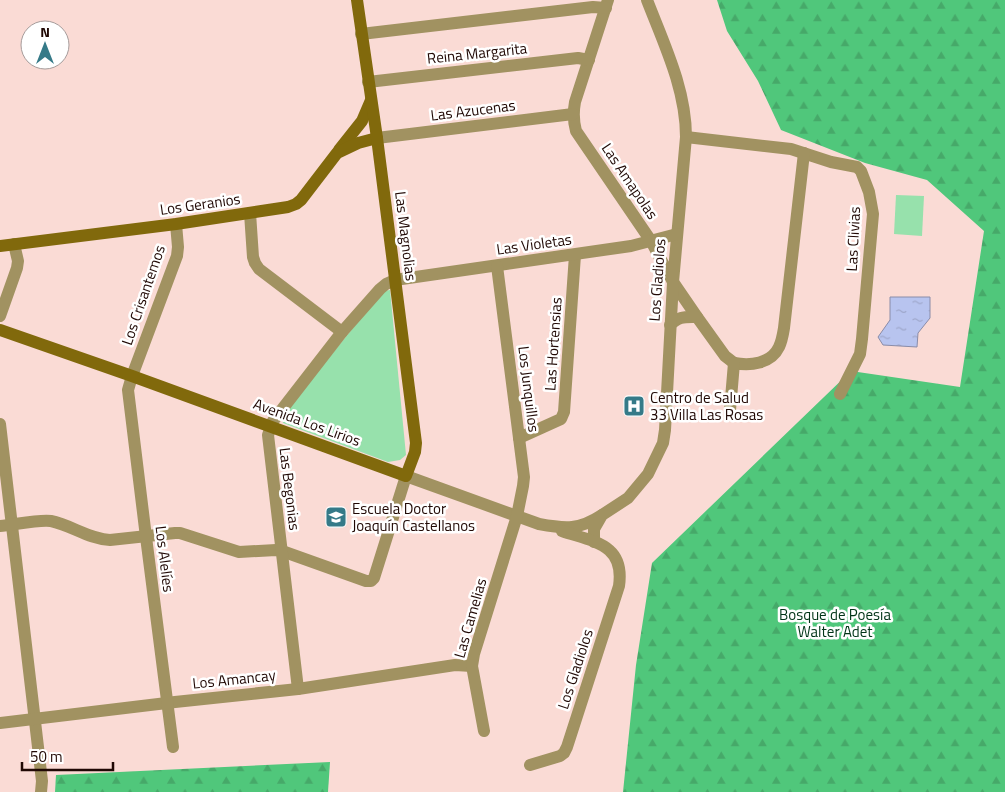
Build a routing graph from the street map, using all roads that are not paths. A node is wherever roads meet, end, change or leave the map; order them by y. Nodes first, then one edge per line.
1 (356, 0) edge
2 (647, 0) edge
3 (607, 4) edge
4 (361, 34) junction
5 (589, 60) junction
6 (368, 82) junction
7 (371, 100) junction
8 (573, 114) junction
9 (686, 137) junction
10 (377, 138) junction
11 (337, 153) junction
12 (804, 153) junction
13 (250, 213) junction
14 (176, 224) junction
15 (677, 234) junction
16 (651, 241) junction
17 (14, 244) junction
18 (0, 246) edge
19 (575, 255) junction
20 (497, 266) junction
21 (395, 280) junction
22 (673, 282) junction
23 (0, 316) edge
24 (697, 317) junction
25 (670, 325) junction
26 (0, 330) edge
27 (342, 332) junction
28 (734, 364) junction
29 (132, 376) junction
30 (840, 394) dead end
31 (730, 410) dead end
32 (0, 424) edge
33 (270, 426) junction
34 (519, 438) junction
35 (406, 476) junction
36 (602, 515) junction
37 (517, 516) junction
38 (6, 525) edge
39 (550, 526) junction
40 (146, 537) junction
41 (594, 542) junction
42 (282, 551) junction
43 (472, 666) junction
44 (298, 689) junction
45 (167, 703) junction
46 (35, 719) junction
47 (0, 723) edge
48 (484, 731) dead end
49 (173, 747) dead end
50 (530, 765) dead end
51 (41, 792) edge

1 - 4 street, Las Magnolias
2 - 9 street, Los Gladiolos
3 - 4 street
3 - 5 street
4 - 6 street, Las Magnolias
5 - 6 street, Reina Margarita
5 - 8 street
6 - 7 street, Las Magnolias
7 - 10 street, Las Magnolias
7 - 11 street
8 - 10 street, Las Azucenas
8 - 16 street, Las Amapolas
9 - 12 street, Las Clivias
9 - 15 street, Los Gladiolos
10 - 11 street, Los Geranios
10 - 21 street, Las Magnolias
11 - 13 street, Los Geranios
12 - 28 street
12 - 30 street, Las Clivias
13 - 14 street, Los Geranios
13 - 27 street
14 - 17 street, Los Geranios
14 - 29 street, Los Crisantemos
15 - 16 street, Las Violetas
15 - 22 street, Los Gladiolos
16 - 19 street, Las Violetas
16 - 22 street, Las Amapolas
17 - 18 street, Los Geranios
17 - 23 street
19 - 20 street, Las Violetas
19 - 34 street, Las Hortensias
20 - 21 street, Las Violetas
20 - 34 street, Los Junquillos
21 - 27 street
21 - 35 street, Las Magnolias
22 - 24 street, Las Amapolas
22 - 25 street, Los Gladiolos
24 - 25 street
24 - 28 street, Las Amapolas
25 - 36 street, Los Gladiolos
26 - 29 street, Avenida Los Lirios
27 - 33 street
28 - 31 street
29 - 33 street, Avenida Los Lirios
29 - 40 street, Los Alelíes
32 - 38 street
33 - 35 street, Avenida Los Lirios
33 - 42 street, Las Begonias
34 - 37 street, Los Junquillos
35 - 37 street, Avenida Los Lirios
35 - 42 street
36 - 39 street, Avenida Los Lirios
36 - 41 street
37 - 39 street, Avenida Los Lirios
37 - 43 street, Las Camelias
38 - 40 street
38 - 46 street
39 - 41 street, Los Gladiolos
40 - 42 street
40 - 45 street, Los Alelíes
41 - 50 street, Los Gladiolos
42 - 44 street, Las Begonias
43 - 44 street, Los Amancay
43 - 48 street, Las Camelias
44 - 45 street, Los Amancay
45 - 46 street, Los Amancay
45 - 49 street, Los Alelíes
46 - 47 street, Los Amancay
46 - 51 street

